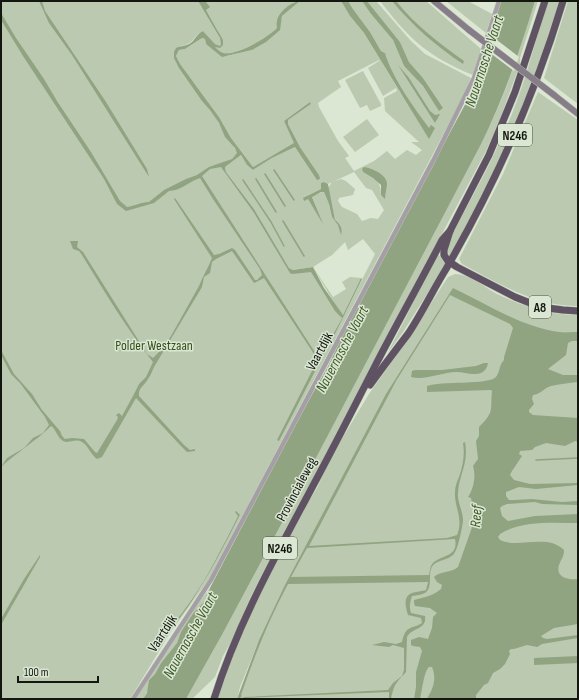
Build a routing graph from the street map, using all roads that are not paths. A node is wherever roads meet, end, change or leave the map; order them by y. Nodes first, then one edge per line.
1 (434, 1) edge
2 (499, 1) edge
3 (544, 1) edge
4 (563, 1) edge
5 (578, 114) edge
6 (450, 231) junction
7 (449, 262) junction
8 (578, 311) edge
9 (357, 403) junction
10 (133, 699) edge
11 (214, 699) edge

1 - 5 street, bridge
2 - 10 street, Vaartdijk
3 - 6 highway
4 - 7 highway, N246
6 - 7 highway
6 - 9 highway, Provincialeweg / N246
7 - 8 highway, A8
7 - 9 highway, Provincialeweg / N246
9 - 11 highway, Provincialeweg / N246

